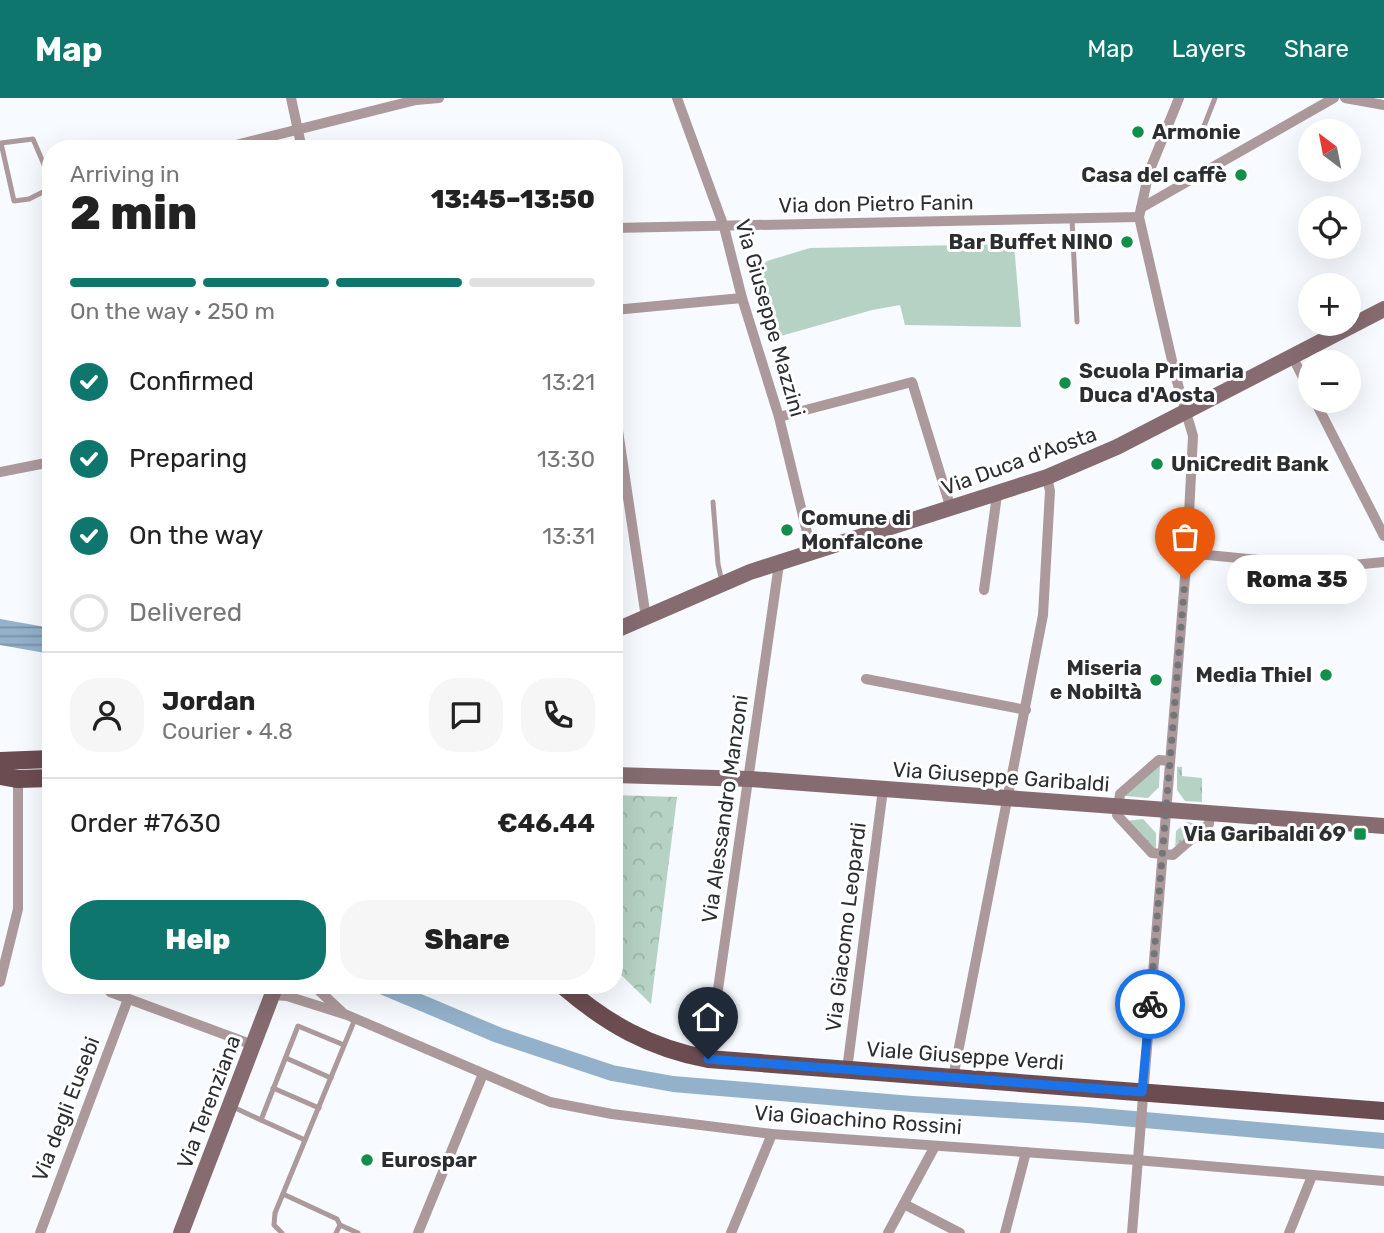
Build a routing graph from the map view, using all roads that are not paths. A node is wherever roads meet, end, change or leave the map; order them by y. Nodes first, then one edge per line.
1 (291, 98) edge
2 (439, 98) edge
3 (677, 98) edge
4 (1179, 98) edge
5 (1215, 98) edge
6 (1334, 98) edge
7 (1345, 98) edge
8 (1384, 105) edge
9 (1204, 125) dead end
10 (298, 130) junction
11 (257, 140) edge
12 (300, 140) edge
13 (42, 160) edge
14 (42, 192) edge
15 (1140, 212) junction
16 (1072, 219) junction
17 (724, 227) junction
18 (623, 228) edge
19 (742, 298) junction
20 (623, 309) edge
21 (1384, 309) edge
22 (1077, 322) dead end
23 (1292, 356) junction
24 (1298, 368) edge
25 (1186, 413) junction
26 (1321, 413) edge
27 (779, 417) junction
28 (42, 463) edge
29 (623, 464) edge
30 (0, 472) edge
31 (1046, 477) junction
32 (997, 495) junction
33 (713, 502) dead end
34 (951, 509) junction
35 (1384, 536) edge
36 (812, 553) junction
37 (1187, 553) junction
38 (1384, 562) edge
39 (779, 564) junction
40 (722, 582) junction
41 (984, 590) dead end
42 (646, 618) junction
43 (623, 627) edge
44 (866, 679) dead end
45 (1026, 710) junction
46 (42, 759) edge
47 (0, 761) edge
48 (1170, 761) junction
49 (623, 775) edge
50 (9, 777) edge
51 (42, 778) edge
52 (750, 779) junction
53 (883, 789) junction
54 (1009, 798) junction
55 (1118, 807) junction
56 (1166, 811) junction
57 (1210, 814) junction
58 (1384, 827) edge
59 (1157, 854) junction
60 (0, 982) edge
61 (115, 994) edge
62 (272, 994) edge
63 (283, 994) edge
64 (321, 994) edge
65 (573, 994) edge
66 (128, 999) junction
67 (351, 1017) junction
68 (253, 1045) junction
69 (344, 1045) junction
70 (286, 1058) junction
71 (708, 1059) junction
72 (847, 1070) junction
73 (483, 1074) junction
74 (331, 1078) junction
75 (953, 1078) junction
76 (273, 1088) junction
77 (1141, 1101) junction
78 (230, 1106) junction
79 (319, 1108) junction
80 (1384, 1111) edge
81 (261, 1120) junction
82 (772, 1134) junction
83 (305, 1140) junction
84 (935, 1146) junction
85 (1026, 1152) junction
86 (1136, 1160) junction
87 (1312, 1176) junction
88 (1384, 1181) edge
89 (283, 1194) junction
90 (904, 1204) junction
91 (340, 1225) junction
92 (40, 1233) edge
93 (181, 1233) edge
94 (282, 1233) edge
95 (336, 1233) edge
96 (358, 1233) edge
97 (418, 1233) edge
98 (731, 1233) edge
99 (888, 1233) edge
100 (960, 1233) edge
101 (1005, 1233) edge
102 (1132, 1233) edge
103 (1289, 1233) edge

1 - 10 street
2 - 10 street
3 - 17 street, Via Giuseppe Mazzini
4 - 15 street
5 - 9 lane
6 - 15 street
7 - 8 street
10 - 11 street
10 - 12 street
13 - 14 lane
15 - 16 street, Via don Pietro Fanin
15 - 25 street
16 - 17 street, Via don Pietro Fanin
16 - 22 lane
17 - 18 street, Via don Pietro Fanin
17 - 19 street, Via Giuseppe Mazzini
19 - 20 street
19 - 27 street, Via Giuseppe Mazzini
21 - 23 street, Via Duca d'Aosta
23 - 24 street
23 - 25 street, Via Duca d'Aosta
25 - 31 street, Via Duca d'Aosta
25 - 37 street
26 - 35 street
27 - 34 street
27 - 36 street, Via Giuseppe Mazzini
28 - 30 street
29 - 42 street
31 - 32 street, Via Duca d'Aosta
31 - 45 street
32 - 34 street, Via Duca d'Aosta
32 - 41 street
33 - 40 lane
34 - 36 street, Via Duca d'Aosta
36 - 39 street, Via Duca d'Aosta
37 - 38 street
37 - 48 street
39 - 40 street, Via Duca d'Aosta
39 - 52 street, Via Alessandro Manzoni
40 - 42 street, Via Duca d'Aosta
42 - 43 street, Via Duca d'Aosta
44 - 45 street
45 - 54 street
46 - 47 main road
48 - 55 street
48 - 56 street
49 - 52 street, Via Giuseppe Garibaldi
50 - 51 main road
50 - 60 street
52 - 53 street, Via Giuseppe Garibaldi
52 - 71 street, Via Alessandro Manzoni
53 - 54 street, Via Giuseppe Garibaldi
53 - 72 street, Via Giacomo Leopardi
54 - 55 street, Via Giuseppe Garibaldi
54 - 75 street
55 - 56 street, Via Giuseppe Garibaldi
55 - 59 street
56 - 57 street, Via Giuseppe Garibaldi
56 - 59 street
57 - 58 street, Via Giuseppe Garibaldi
57 - 59 street
59 - 77 street
61 - 66 street
62 - 68 street, Via Terenziana
63 - 67 street, Via Gioachino Rossini
64 - 67 street, Via Gioachino Rossini
65 - 71 main road, Viale Giuseppe Verdi
66 - 68 street
66 - 92 street, Via degli Eusebi
67 - 69 lane
67 - 73 street, Via Gioachino Rossini
68 - 78 street, Via Terenziana
69 - 70 lane
69 - 74 lane
70 - 74 lane
70 - 76 lane
71 - 72 main road, Viale Giuseppe Verdi
72 - 75 main road, Viale Giuseppe Verdi
73 - 82 street, Via Gioachino Rossini
73 - 97 street
74 - 79 lane
75 - 77 main road, Viale Giuseppe Verdi
76 - 79 lane
76 - 81 lane
77 - 80 main road, Viale Giuseppe Verdi
77 - 86 street
78 - 81 lane
78 - 93 street, Via Terenziana
79 - 83 lane
81 - 83 lane
82 - 84 street, Via Gioachino Rossini
82 - 98 street
83 - 89 lane
84 - 85 street, Via Gioachino Rossini
84 - 90 street
85 - 86 street, Via Gioachino Rossini
85 - 101 street
86 - 87 street, Via Gioachino Rossini
86 - 102 street
87 - 88 street, Via Gioachino Rossini
87 - 103 street
89 - 91 lane
89 - 94 lane
90 - 99 street
90 - 100 street
91 - 95 lane
91 - 96 lane

